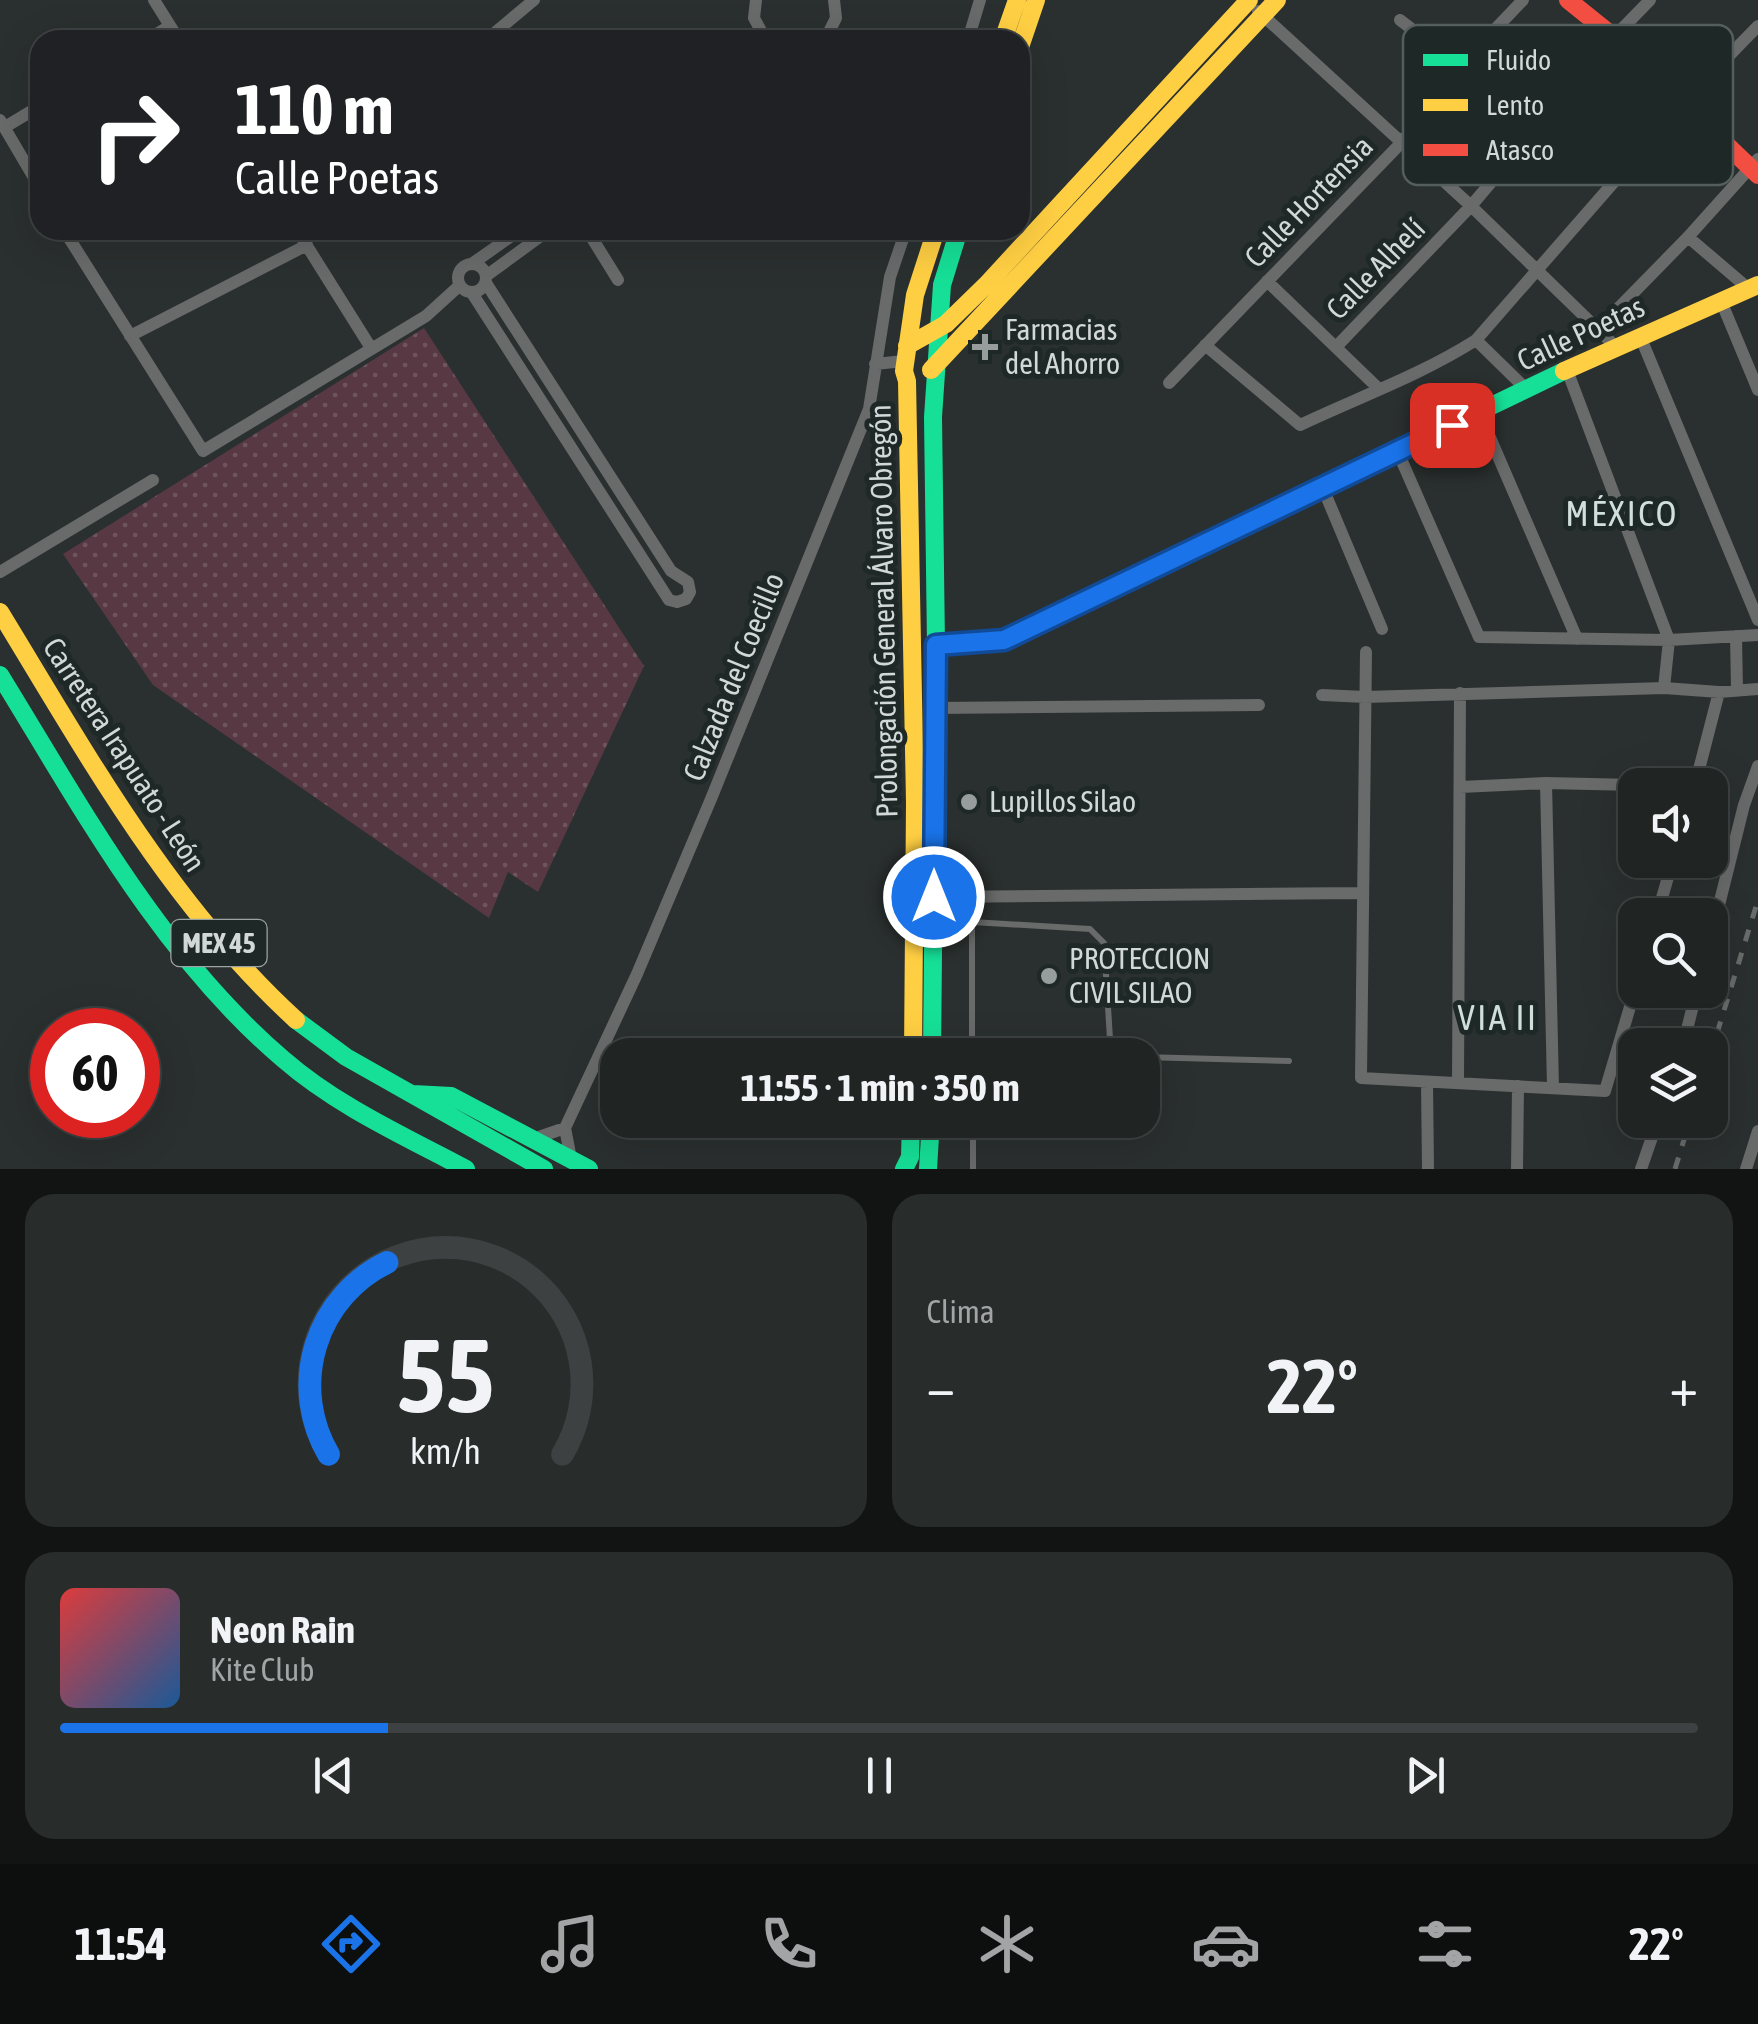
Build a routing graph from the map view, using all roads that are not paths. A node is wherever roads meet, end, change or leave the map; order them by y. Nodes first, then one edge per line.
1 (154, 0) edge
2 (534, 0) edge
3 (756, 0) edge
4 (834, 0) edge
5 (980, 0) edge
6 (1017, 0) edge
7 (1036, 0) edge
8 (1277, 0) edge
9 (1523, 0) edge
10 (1568, 0) edge
11 (1650, 0) edge
12 (1247, 1) edge
13 (1263, 15) junction
14 (1400, 20) dead end
15 (1407, 25) edge
16 (1499, 25) edge
17 (1599, 25) edge
18 (1626, 25) edge
19 (170, 26) junction
20 (503, 26) junction
21 (1758, 26) edge
22 (163, 30) edge
23 (173, 30) edge
24 (498, 30) edge
25 (505, 30) edge
26 (757, 30) edge
27 (830, 30) edge
28 (971, 30) edge
29 (1006, 30) edge
30 (1026, 30) edge
31 (1733, 52) edge
32 (30, 111) edge
33 (2, 124) edge
34 (1402, 142) joint
35 (1733, 148) edge
36 (1755, 167) edge
37 (30, 171) edge
38 (1448, 185) edge
39 (1489, 185) edge
40 (1612, 185) edge
41 (1471, 206) junction
42 (1030, 213) edge
43 (1688, 238) junction
44 (74, 240) edge
45 (304, 240) edge
46 (506, 240) edge
47 (536, 240) edge
48 (593, 240) edge
49 (903, 240) edge
50 (933, 240) edge
51 (961, 240) edge
52 (1003, 240) edge
53 (306, 244) junction
54 (474, 264) junction
55 (1537, 271) junction
56 (966, 276) junction
57 (486, 280) junction
58 (618, 280) dead end
59 (1267, 281) junction
60 (1753, 287) edge
61 (466, 289) junction
62 (1721, 301) junction
63 (939, 328) junction
64 (1597, 330) junction
65 (130, 336) junction
66 (1640, 336) junction
67 (1476, 340) junction
68 (1205, 345) junction
69 (1336, 347) junction
70 (1616, 347) junction
71 (371, 348) junction
72 (906, 353) junction
73 (875, 364) junction
74 (935, 369) junction
75 (1567, 370) junction
76 (907, 381) junction
77 (1169, 383) dead end
78 (1378, 388) junction
79 (1527, 390) junction
80 (1758, 390) edge
81 (1479, 412) junction
82 (574, 421) junction
83 (560, 431) junction
84 (1396, 450) junction
85 (153, 480) dead end
86 (1322, 486) junction
87 (0, 572) edge
88 (0, 612) edge
89 (1758, 620) edge
90 (1382, 630) dead end
91 (1758, 635) edge
92 (1736, 636) junction
93 (1577, 639) junction
94 (1670, 640) junction
95 (936, 645) junction
96 (1366, 652) dead end
97 (0, 675) edge
98 (1664, 688) junction
99 (1737, 690) junction
100 (1758, 690) edge
101 (1719, 692) junction
102 (1460, 693) junction
103 (1322, 695) dead end
104 (1365, 697) junction
105 (1259, 705) dead end
106 (933, 708) junction
107 (1758, 766) edge
108 (1700, 768) edge
109 (1546, 784) junction
110 (1618, 785) edge
111 (1460, 787) junction
112 (1362, 893) junction
113 (925, 897) junction
114 (1721, 898) edge
115 (934, 919) junction
116 (972, 922) junction
117 (1630, 1008) edge
118 (913, 1038) edge
119 (932, 1038) edge
120 (972, 1038) edge
121 (1110, 1038) edge
122 (1160, 1058) edge
123 (1290, 1061) dead end
124 (1428, 1082) junction
125 (1458, 1082) junction
126 (1518, 1086) junction
127 (1553, 1087) junction
128 (412, 1094) junction
129 (565, 1128) junction
130 (1758, 1132) edge
131 (909, 1138) edge
132 (930, 1138) edge
133 (973, 1138) edge
134 (1652, 1138) edge
135 (533, 1139) junction
136 (571, 1160) junction
137 (907, 1163) edge
138 (466, 1169) edge
139 (544, 1169) edge
140 (589, 1169) edge
141 (928, 1169) edge
142 (974, 1169) edge
143 (1428, 1169) edge
144 (1517, 1169) edge
145 (1641, 1169) edge
146 (1746, 1169) edge

1 - 19 street
2 - 20 street
3 - 26 street
4 - 27 street
5 - 28 street
6 - 29 main road
7 - 30 main road
8 - 13 main road
9 - 16 street, Calle Hortensia
10 - 17 main road
11 - 18 street, Calle Alhelí
12 - 13 street
12 - 42 main road
13 - 34 street
13 - 74 main road
14 - 15 street
19 - 22 street
19 - 23 street
20 - 24 street
20 - 25 street
21 - 31 street
32 - 33 street
33 - 37 street
34 - 59 street, Calle Hortensia
35 - 36 main road
36 - 43 street
38 - 41 street
39 - 41 street, Calle Alhelí
40 - 55 street
41 - 55 street
41 - 69 street, Calle Alhelí
43 - 60 street
43 - 64 street
44 - 65 street
45 - 53 street
46 - 54 street
47 - 57 street
48 - 58 street
49 - 73 street, Calzada del Coecillo
50 - 72 main road, Prolongación General Álvaro Obregón
51 - 56 main road, Prolongación General Álvaro Obregón
52 - 56 main road
53 - 65 street
53 - 71 street
54 - 57 street
54 - 61 street
55 - 64 street
55 - 67 street
56 - 63 main road
56 - 63 main road, Prolongación General Álvaro Obregón
57 - 61 street
57 - 82 street
59 - 68 street, Calle Hortensia
59 - 69 street
60 - 62 main road, Calle Poetas
61 - 71 street
61 - 83 street
62 - 66 main road, Calle Poetas
62 - 80 street
63 - 72 main road
63 - 74 main road, Prolongación General Álvaro Obregón
64 - 70 street
65 - 71 street
66 - 70 main road, Calle Poetas
66 - 89 street
67 - 78 street
67 - 79 street
68 - 77 street, Calle Hortensia
68 - 78 street
69 - 78 street
70 - 75 main road, Calle Poetas
72 - 73 street
72 - 76 main road, Prolongación General Álvaro Obregón
73 - 129 street, Calzada del Coecillo
74 - 76 main road
74 - 95 main road, Prolongación General Álvaro Obregón
75 - 79 main road, Calle Poetas
75 - 94 street
76 - 113 main road, Prolongación General Álvaro Obregón
79 - 81 main road, Calle Poetas
81 - 84 main road, Calle Poetas
81 - 93 street
82 - 83 street
82 - 83 street
84 - 86 main road, Calle Poetas
84 - 93 street
85 - 87 street
86 - 90 street
86 - 95 main road, Calle Poetas
88 - 128 main road, Carretera Irapuato - León / MEX 45
91 - 92 street
92 - 94 street
92 - 99 street
93 - 94 street
94 - 98 street
95 - 106 main road, Prolongación General Álvaro Obregón
96 - 104 street
97 - 138 main road, Carretera Irapuato - León / MEX 45
98 - 101 street
98 - 102 street
99 - 100 street
99 - 101 street
101 - 108 street
102 - 104 street
102 - 111 street
103 - 104 street
104 - 112 street
105 - 106 street
106 - 113 main road, Prolongación General Álvaro Obregón
107 - 114 street
109 - 110 street
109 - 111 street
109 - 127 street
111 - 125 street
112 - 113 street
112 - 124 street
113 - 115 main road, Prolongación General Álvaro Obregón
113 - 118 main road, Prolongación General Álvaro Obregón
115 - 116 lane
115 - 119 main road, Prolongación General Álvaro Obregón
116 - 120 lane
116 - 121 lane
117 - 127 street
122 - 123 lane
124 - 125 street
124 - 143 street
125 - 126 street
126 - 127 street
126 - 144 street
128 - 135 main road, MEX 45
128 - 139 main road, Carretera Irapuato - León / MEX 45
129 - 135 street
129 - 136 street
130 - 146 street
131 - 137 main road
132 - 141 main road
133 - 142 lane
134 - 145 street
135 - 136 main road, MEX 45
136 - 140 main road, MEX 45

